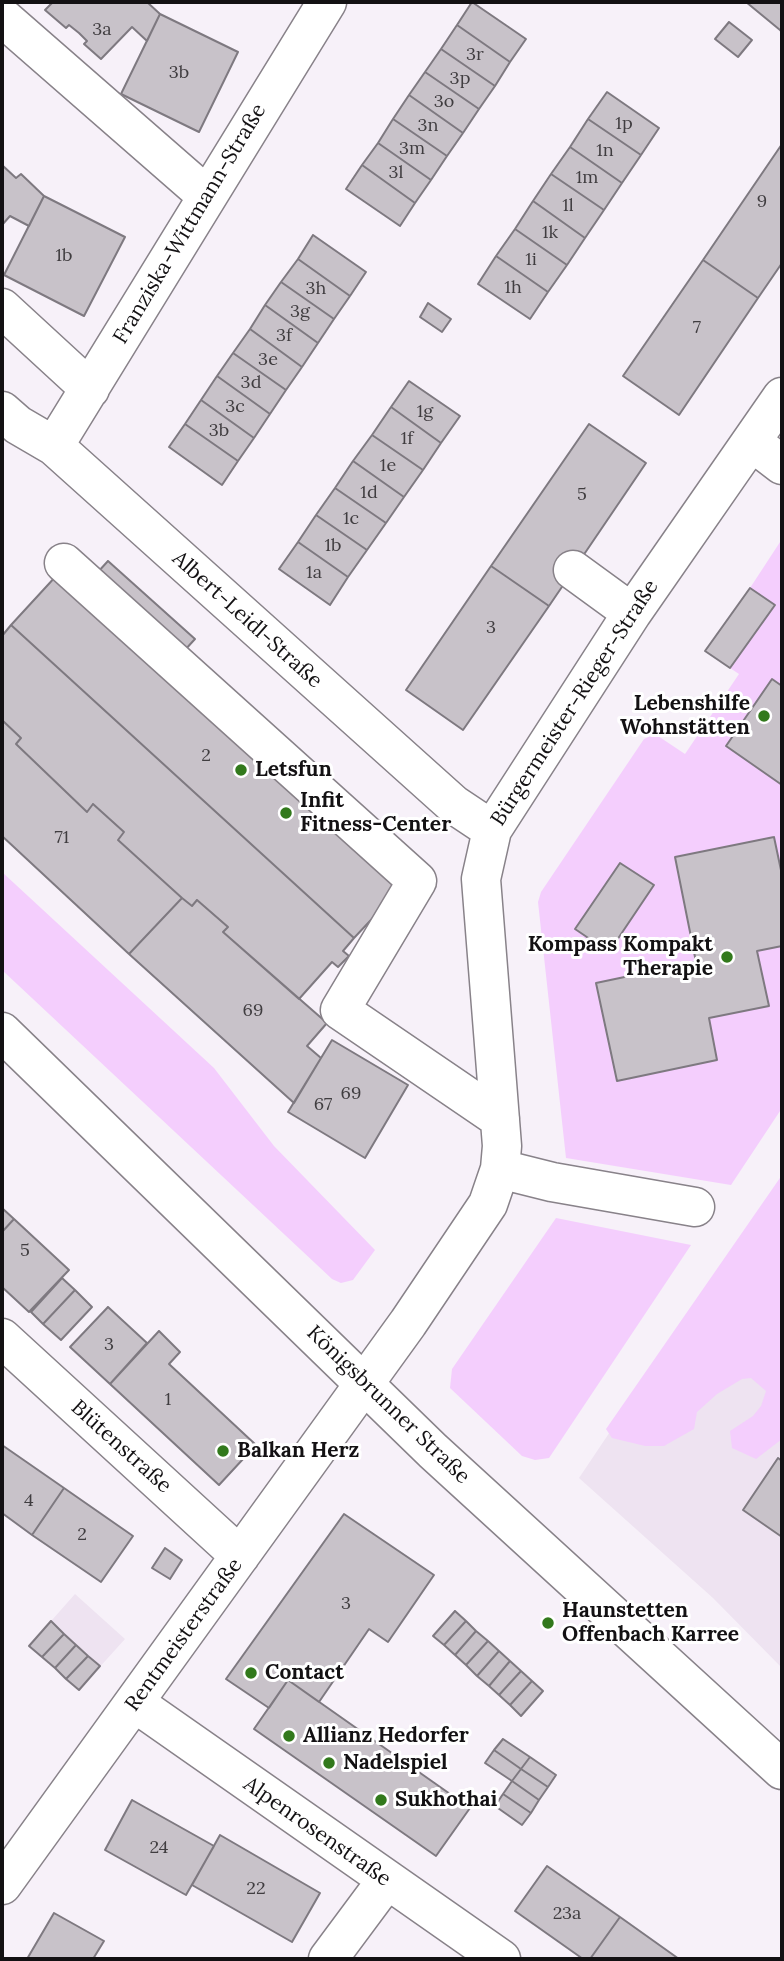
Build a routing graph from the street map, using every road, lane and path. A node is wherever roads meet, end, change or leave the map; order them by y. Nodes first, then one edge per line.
1 (318, 6) edge
2 (2, 17) edge
3 (207, 196) junction
4 (2, 308) edge
5 (90, 389) junction
6 (782, 397) edge
7 (2, 411) edge
8 (752, 442) junction
9 (54, 446) junction
10 (782, 465) edge
11 (64, 563) dead end
12 (573, 570) dead end
13 (632, 613) junction
14 (492, 830) junction
15 (2, 1032) edge
16 (500, 1119) junction
17 (500, 1168) junction
18 (695, 1207) dead end
19 (2, 1338) edge
20 (364, 1384) junction
21 (240, 1556) junction
22 (135, 1703) junction
23 (782, 1770) edge
24 (386, 1881) junction
25 (2, 1885) edge
26 (328, 1959) edge
27 (501, 1959) edge

1 - 3 street, Franziska-Wittmann-Straße
2 - 3 street
3 - 5 street, Franziska-Wittmann-Straße
4 - 5 street
5 - 9 street, Franziska-Wittmann-Straße
6 - 8 street, Bürgermeister-Rieger-Straße
7 - 9 street, Albert-Leidl-Straße
8 - 10 street
8 - 13 street, Bürgermeister-Rieger-Straße
9 - 14 street, Albert-Leidl-Straße
11 - 16 street
12 - 13 street
13 - 14 street, Bürgermeister-Rieger-Straße
14 - 16 street, Bürgermeister-Rieger-Straße
15 - 20 street, Königsbrunner Straße
16 - 17 street, Bürgermeister-Rieger-Straße
17 - 18 street
17 - 20 street, Bürgermeister-Rieger-Straße
19 - 21 street, Blütenstraße
20 - 21 street, Rentmeisterstraße
20 - 23 street, Königsbrunner Straße
21 - 22 street, Rentmeisterstraße
22 - 24 street, Alpenrosenstraße
22 - 25 street, Rentmeisterstraße
24 - 26 street
24 - 27 street, Alpenrosenstraße

